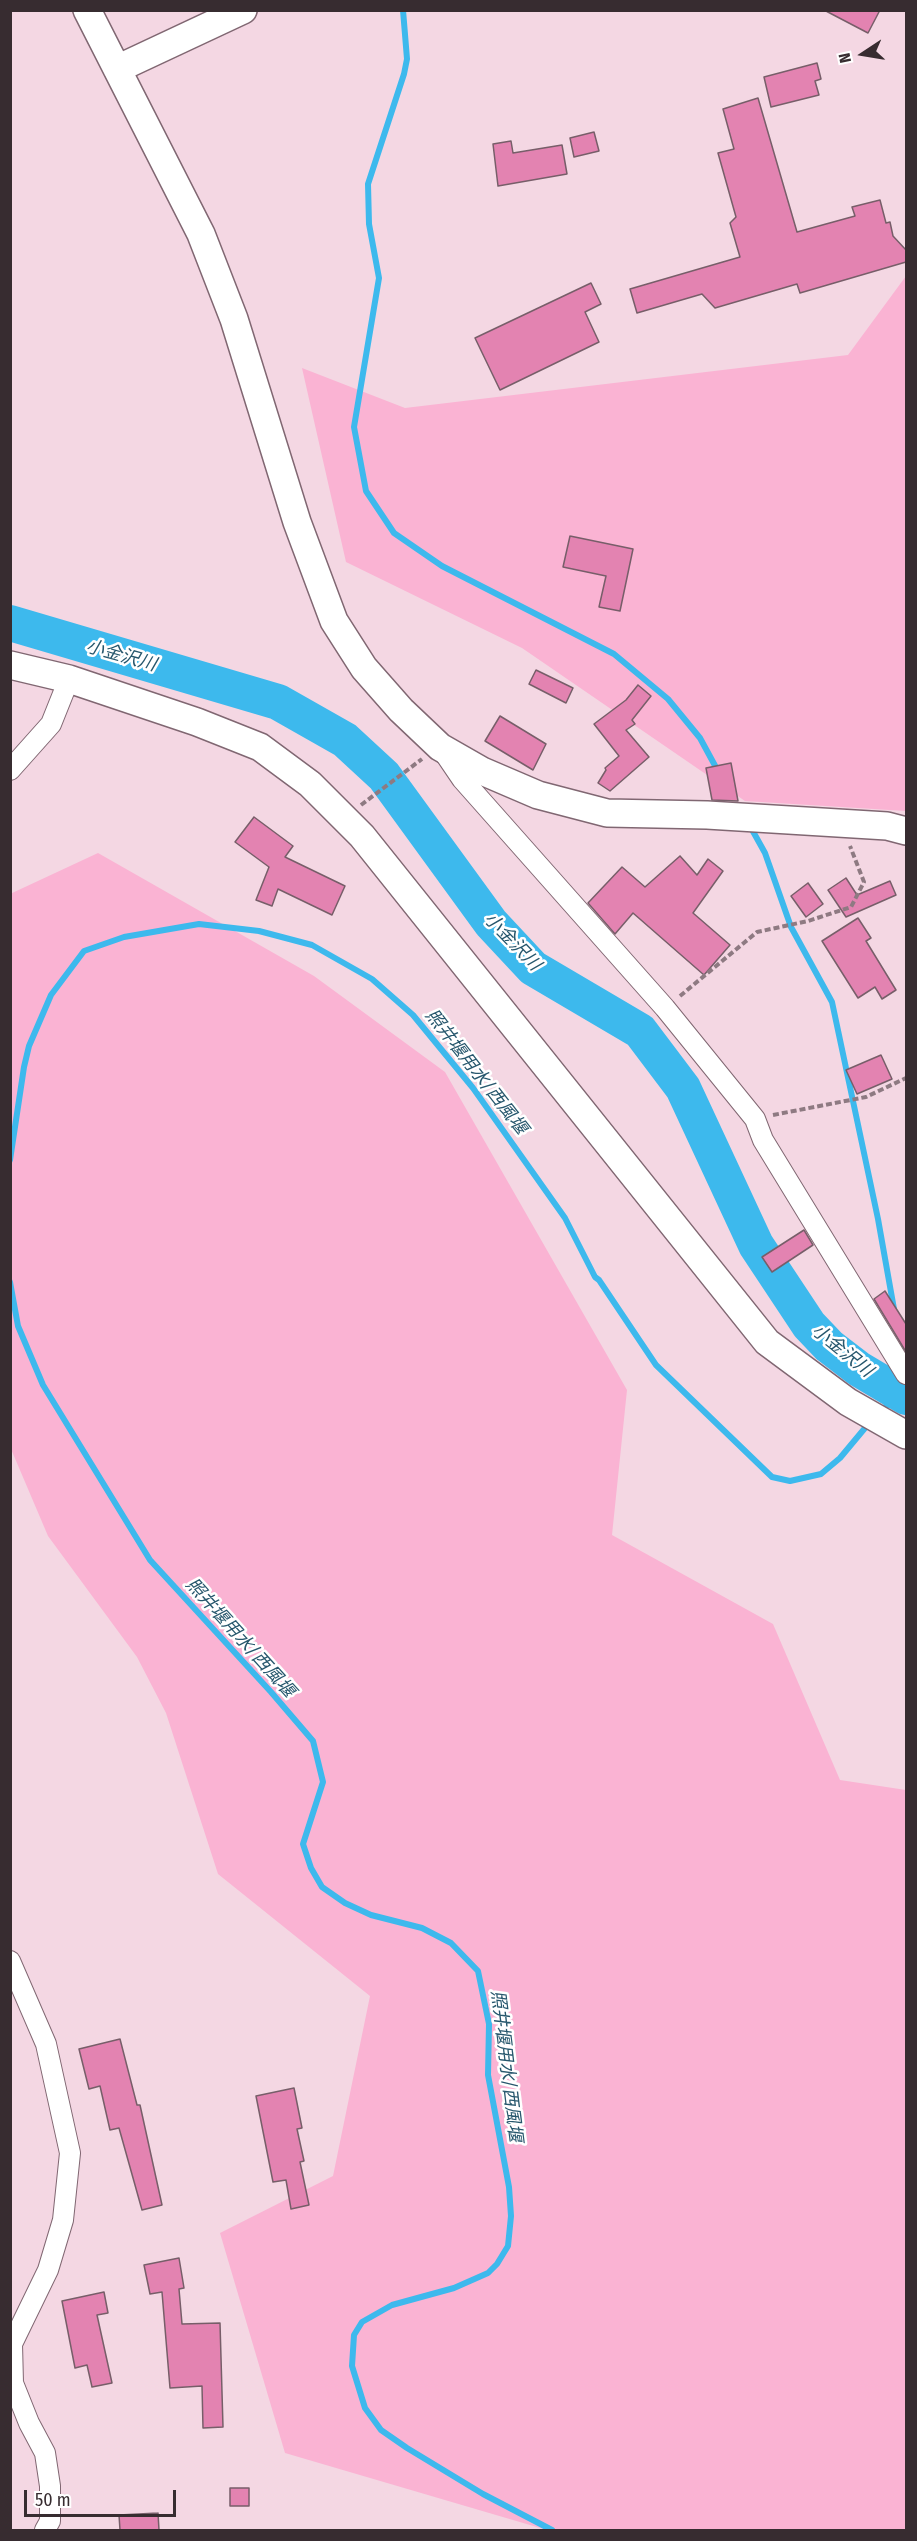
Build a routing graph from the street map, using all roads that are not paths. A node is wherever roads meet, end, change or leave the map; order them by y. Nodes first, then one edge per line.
1 (87, 10) edge
2 (243, 10) edge
3 (117, 69) junction
4 (10, 665) edge
5 (69, 679) junction
6 (440, 747) junction
7 (10, 770) edge
8 (906, 831) edge
9 (906, 1374) edge
10 (906, 1435) edge
11 (10, 1961) edge
12 (45, 2530) edge

1 - 3 street
2 - 3 street
3 - 6 street
4 - 5 street
5 - 7 street
5 - 10 street
6 - 8 street
6 - 9 street
11 - 12 street

